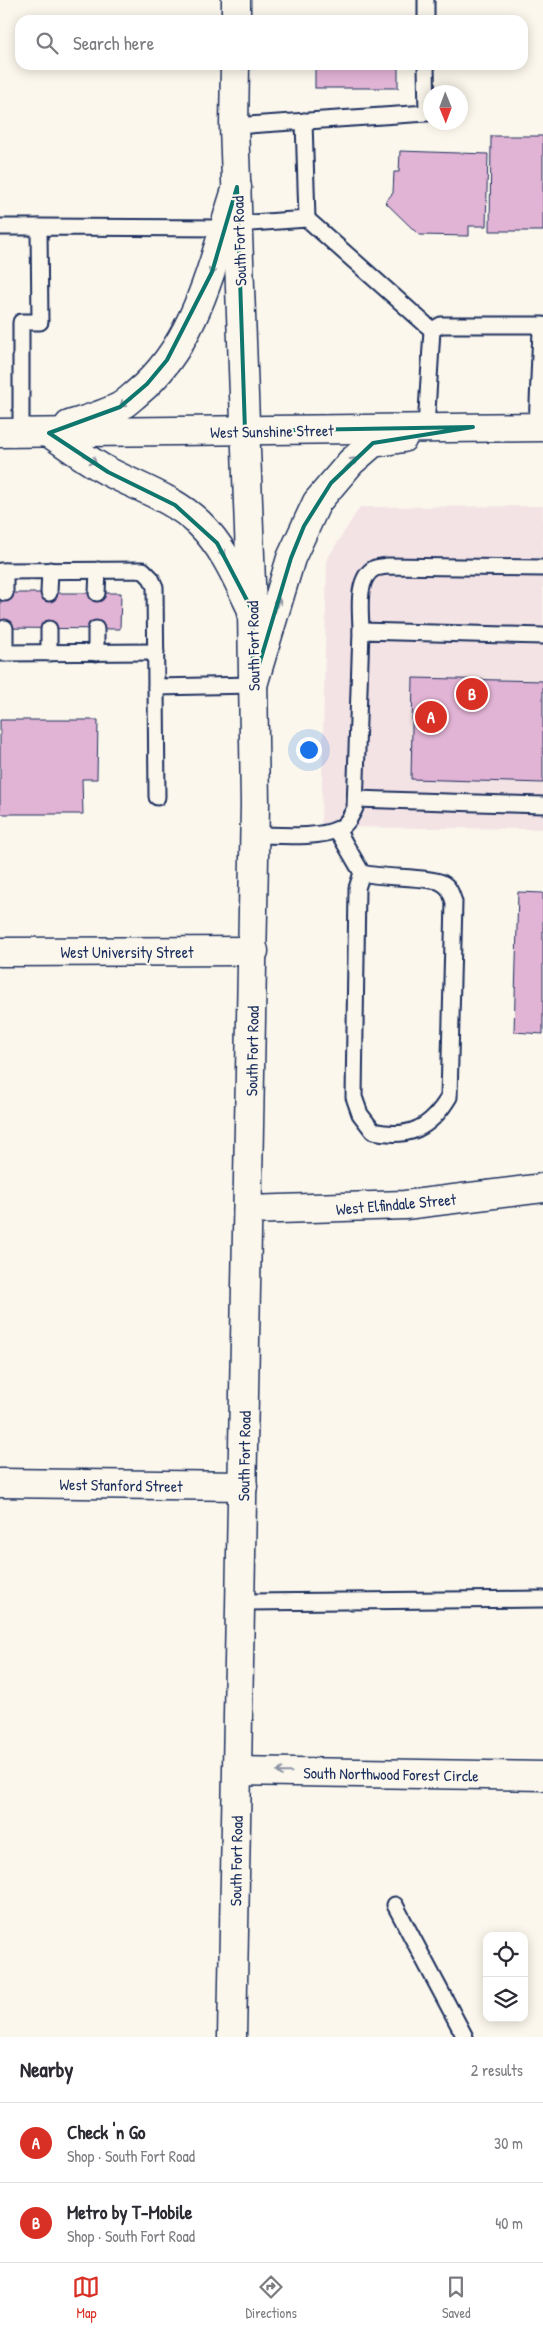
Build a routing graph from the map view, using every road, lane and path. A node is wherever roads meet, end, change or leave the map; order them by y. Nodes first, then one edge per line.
1 (236, 0) edge
2 (426, 0) edge
3 (236, 15) edge
4 (426, 15) edge
5 (234, 70) edge
6 (426, 70) edge
7 (304, 121) junction
8 (234, 126) junction
9 (307, 219) junction
10 (231, 226) junction
11 (0, 227) edge
12 (39, 227) junction
13 (543, 326) edge
14 (432, 330) junction
15 (473, 427) junction
16 (540, 427) edge
17 (426, 428) junction
18 (246, 431) junction
19 (11, 433) edge
20 (49, 433) junction
21 (543, 568) edge
22 (50, 570) junction
23 (98, 570) junction
24 (3, 571) edge
25 (5, 593) dead end
26 (49, 593) dead end
27 (97, 593) dead end
28 (252, 610) junction
29 (5, 628) dead end
30 (49, 629) dead end
31 (96, 629) dead end
32 (361, 631) junction
33 (543, 636) edge
34 (156, 652) junction
35 (3, 653) edge
36 (49, 653) junction
37 (96, 653) junction
38 (253, 685) junction
39 (156, 687) junction
40 (157, 797) dead end
41 (356, 799) junction
42 (543, 805) edge
43 (338, 830) junction
44 (255, 835) junction
45 (362, 873) junction
46 (254, 951) junction
47 (0, 952) edge
48 (543, 1188) edge
49 (248, 1210) junction
50 (0, 1483) edge
51 (243, 1486) junction
52 (543, 1599) edge
53 (242, 1602) junction
54 (238, 1772) junction
55 (543, 1776) edge
56 (395, 1906) dead end
57 (232, 2037) edge
58 (465, 2037) edge

1 - 3 street
2 - 4 lane
5 - 8 street, South Fort Road
6 - 7 lane
7 - 8 lane
7 - 9 lane
8 - 10 street, South Fort Road
9 - 10 lane
9 - 14 lane
10 - 12 lane
10 - 18 street, South Fort Road
10 -> 20 street, South Fort Road
11 - 12 lane
12 - 19 lane
13 - 14 lane
13 - 16 lane
14 - 17 lane
15 - 16 street, West Sunshine Street
15 - 17 street, West Sunshine Street
38 -> 15 street
17 - 18 street, West Sunshine Street
18 - 20 street, West Sunshine Street
18 - 28 street, South Fort Road
19 - 20 street, West Sunshine Street
20 -> 28 street
21 - 32 lane
22 - 23 lane
22 - 24 lane
22 - 26 lane
23 - 27 lane
23 - 34 lane
24 - 25 lane
28 - 38 street, South Fort Road
29 - 35 lane
30 - 36 lane
31 - 37 lane
32 - 33 lane
32 - 41 lane
34 - 37 lane
34 - 39 lane
35 - 36 lane
36 - 37 lane
38 - 39 lane
38 - 44 street, South Fort Road
39 - 40 lane
41 - 42 lane
41 - 43 lane
43 - 44 lane
43 - 45 lane
44 - 46 street, South Fort Road
45 - 45 lane
46 - 47 street, West University Street
46 - 49 street, South Fort Road
48 - 49 street, West Elfindale Street
49 - 51 street, South Fort Road
50 - 51 street, West Stanford Street
51 - 53 street, South Fort Road
52 - 53 lane
53 - 54 street, South Fort Road
55 -> 54 street, South Northwood Forest Circle
54 - 57 street, South Fort Road
56 - 58 lane

